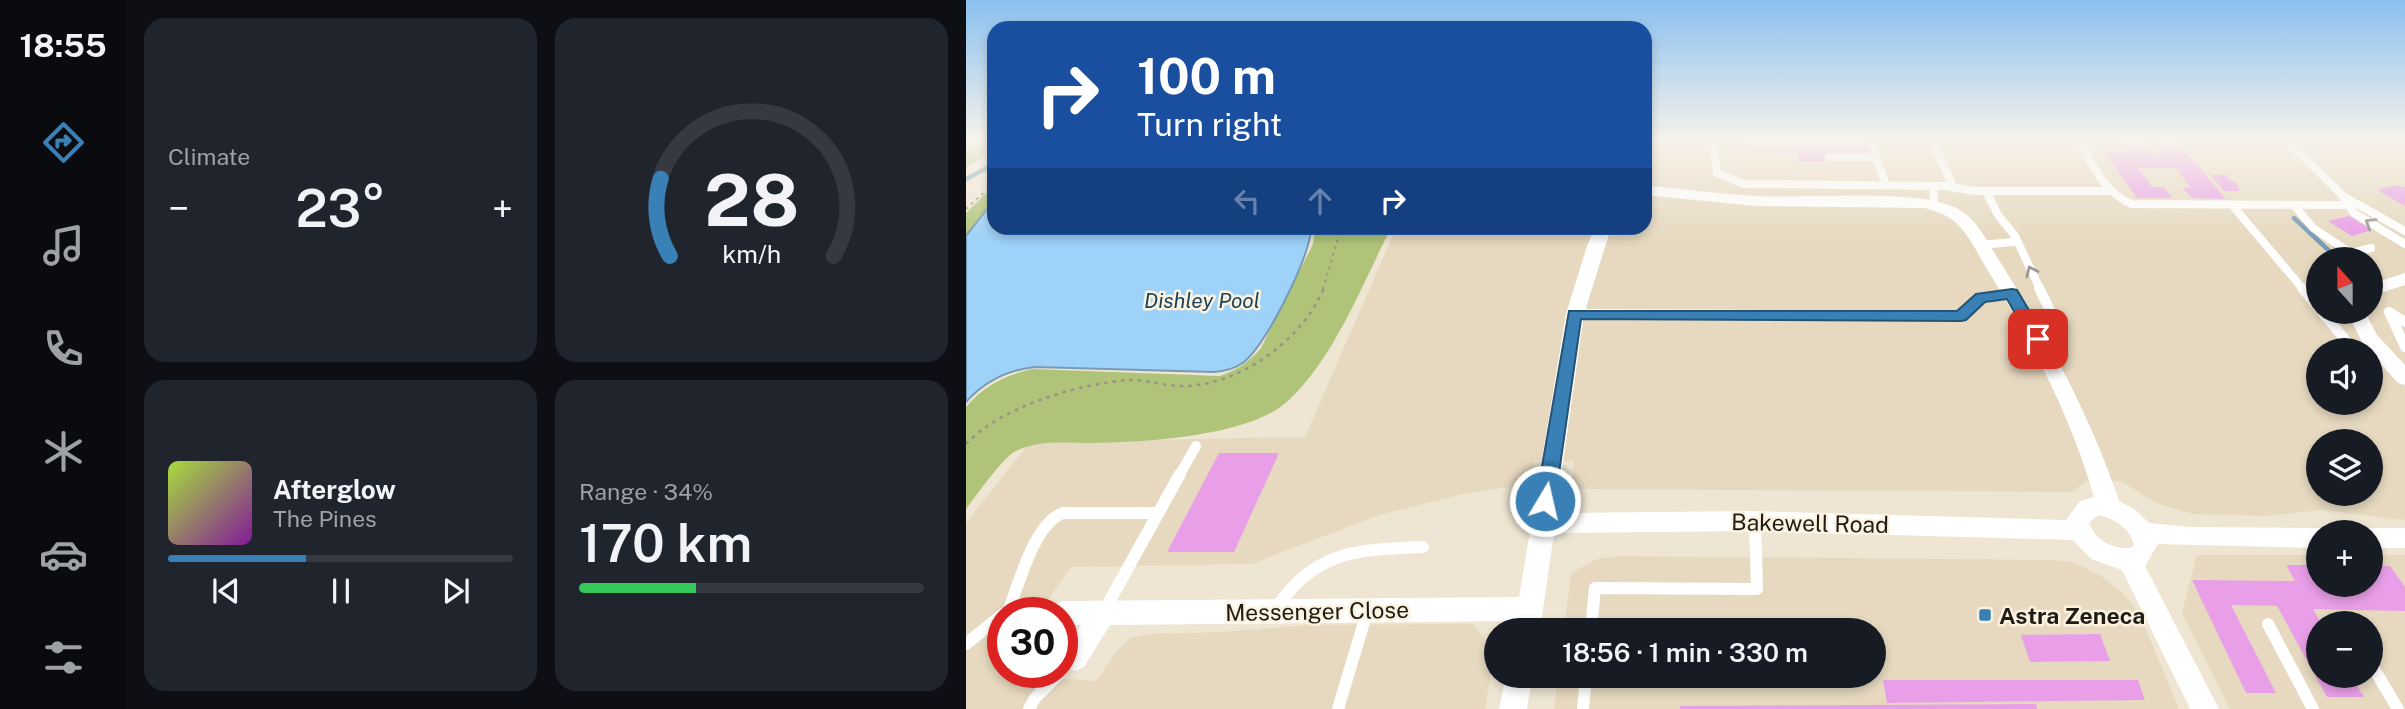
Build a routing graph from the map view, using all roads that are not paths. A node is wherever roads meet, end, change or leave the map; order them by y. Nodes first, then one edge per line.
1 (1717, 173) edge
2 (1882, 173) edge
3 (1946, 173) edge
4 (2099, 173) edge
5 (2320, 173) edge
6 (1886, 185) junction
7 (1933, 186) junction
8 (1952, 187) junction
9 (1652, 191) edge
10 (1986, 191) junction
11 (2110, 191) junction
12 (2342, 195) junction
13 (1934, 204) junction
14 (2232, 205) junction
15 (2294, 205) junction
16 (2349, 205) junction
17 (2405, 231) edge
18 (1600, 235) edge
19 (2015, 236) junction
20 (2405, 244) edge
21 (1981, 245) junction
22 (2342, 247) edge
23 (2405, 279) edge
24 (2384, 286) edge
25 (2306, 293) edge
26 (2012, 294) junction
27 (1575, 314) junction
28 (2405, 322) edge
29 (2332, 324) edge
30 (2362, 324) edge
31 (2344, 338) edge
32 (2038, 339) junction
33 (2405, 347) edge
34 (2405, 378) edge
35 (1196, 446) dead end
36 (2109, 508) junction
37 (1158, 513) junction
38 (1755, 521) junction
39 (1542, 523) junction
40 (2079, 530) junction
41 (2143, 533) junction
42 (2306, 538) edge
43 (2383, 538) edge
44 (2405, 538) edge
45 (1423, 547) dead end
46 (2129, 560) junction
47 (1011, 597) edge
48 (1368, 610) junction
49 (1274, 611) junction
50 (1078, 613) edge
51 (1103, 614) junction
52 (1497, 618) edge
53 (1529, 618) edge
54 (1592, 618) edge
55 (2268, 624) dead end
56 (987, 627) edge
57 (966, 644) edge
58 (1078, 650) edge
59 (2383, 684) edge
60 (1045, 688) edge
61 (1517, 688) edge
62 (1586, 688) edge
63 (1029, 709) edge
64 (1338, 709) edge
65 (1513, 709) edge
66 (1583, 709) edge
67 (2205, 709) edge
68 (2313, 709) edge
69 (2398, 709) edge

1 - 6 lane
2 - 6 lane
3 - 8 lane
4 - 11 lane
5 - 12 lane
6 - 7 lane
7 - 8 lane
7 - 13 lane
8 - 10 lane
9 - 13 street
10 - 11 lane
10 - 19 lane
11 - 14 lane
12 - 16 lane
12 - 17 lane
13 - 21 street
14 - 15 lane
14 - 25 lane
15 - 16 lane
15 - 22 lane
20 -> 16 lane
18 - 27 street
19 - 21 lane
32 -> 19 lane
21 - 26 street
23 - 24 street
26 - 27 lane
26 - 32 street
27 - 39 street
28 - 33 lane
29 - 31 lane
30 - 34 street
32 - 36 street
35 - 37 lane
36 - 40 street
36 - 41 street
37 - 47 lane
37 - 51 lane
38 - 39 street, Bakewell Road
38 - 40 street, Bakewell Road
38 - 54 lane
39 - 53 street
40 - 46 street
41 - 42 street
41 - 46 street
43 - 44 street
45 - 49 lane
46 - 67 street
48 - 49 street, Messenger Close
48 - 52 street, Messenger Close
48 - 64 lane
49 - 51 street, Messenger Close
50 - 51 street, Messenger Close
51 - 58 street
55 - 68 lane
56 - 57 lane
59 - 69 lane
60 - 63 lane
61 - 65 street
62 - 66 lane

